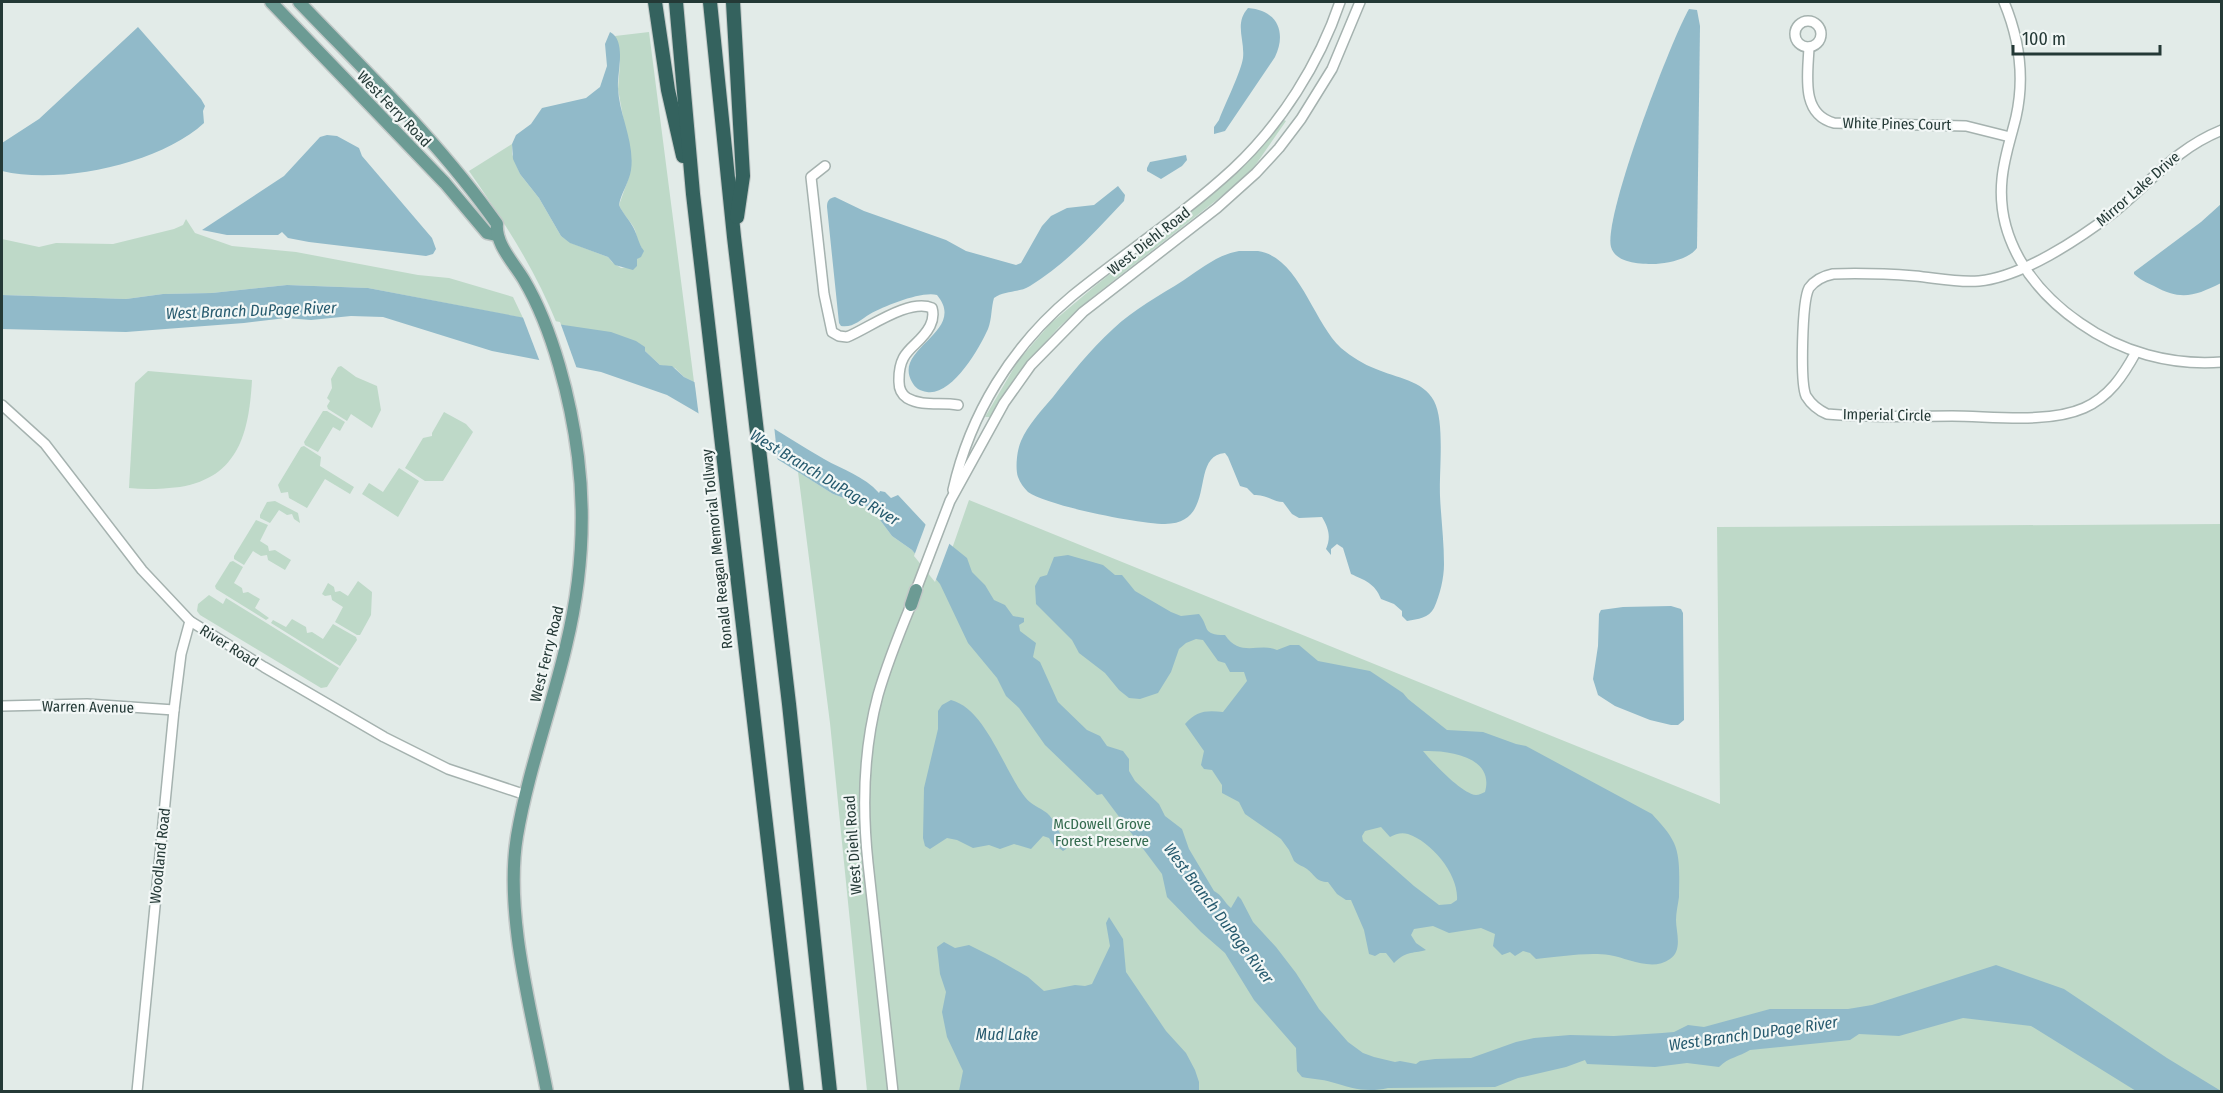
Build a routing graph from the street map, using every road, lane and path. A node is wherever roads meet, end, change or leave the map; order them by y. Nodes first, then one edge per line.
1 (271, 2) edge
2 (298, 2) edge
3 (655, 2) edge
4 (676, 2) edge
5 (710, 2) edge
6 (733, 2) edge
7 (1340, 2) edge
8 (1360, 2) edge
9 (2004, 2) edge
10 (1809, 47) dead end
11 (2222, 130) edge
12 (2010, 137) junction
13 (825, 166) dead end
14 (693, 194) junction
15 (496, 235) junction
16 (734, 237) junction
17 (2025, 267) junction
18 (2136, 352) junction
19 (2222, 362) edge
20 (2, 405) edge
21 (958, 405) dead end
22 (950, 501) junction
23 (916, 590) joint
24 (911, 604) joint
25 (190, 621) junction
26 (2, 706) edge
27 (174, 710) junction
28 (526, 795) junction
29 (137, 1092) edge
30 (547, 1092) edge
31 (797, 1092) edge
32 (830, 1092) edge
33 (893, 1092) edge

1 - 15 main road, West Ferry Road
2 - 15 main road, West Ferry Road
3 - 14 highway
4 - 14 highway, Ronald Reagan Memorial Tollway
5 - 16 highway
6 - 16 highway
7 - 22 street, West Diehl Road
8 - 22 street, West Diehl Road
9 - 12 street
10 - 12 street, White Pines Court
11 - 17 street, Mirror Lake Drive
12 - 17 street
13 - 21 street
14 - 31 highway, Ronald Reagan Memorial Tollway
15 - 28 main road, West Ferry Road
16 - 32 highway
17 - 18 street
17 - 18 street, Imperial Circle
18 - 19 street
20 - 25 street, River Road
22 - 23 street, West Diehl Road
23 - 24 main road, West Diehl Road
24 - 33 street, West Diehl Road
25 - 27 street, Woodland Road
25 - 28 street, River Road
26 - 27 street, Warren Avenue
27 - 29 street, Woodland Road
28 - 30 main road, West Ferry Road

